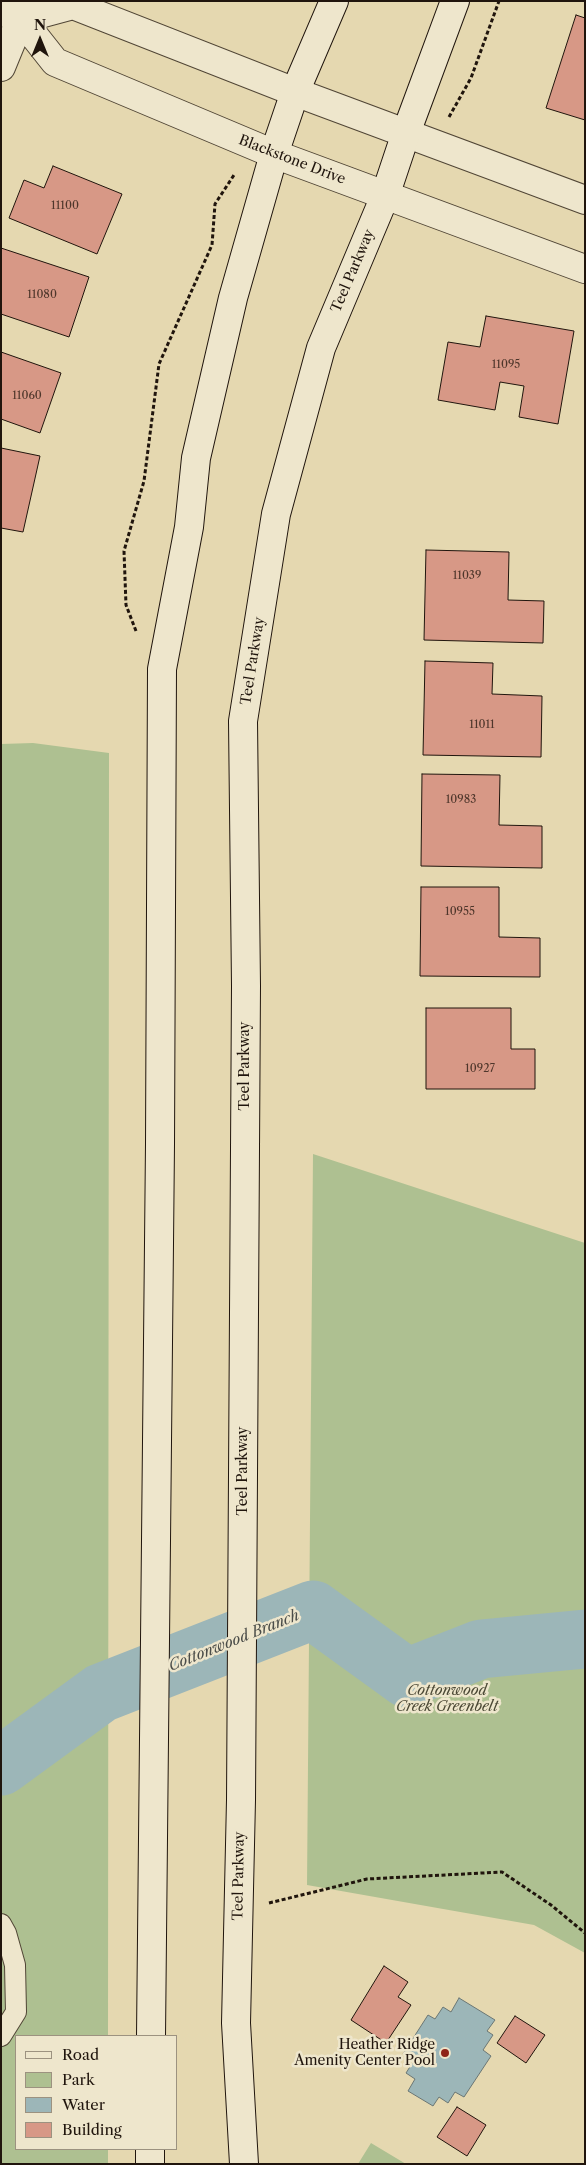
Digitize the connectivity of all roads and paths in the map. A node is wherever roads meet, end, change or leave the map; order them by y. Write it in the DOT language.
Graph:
graph roads {
  1 [pos="334,1"];
  2 [pos="455,1"];
  3 [pos="499,1"];
  4 [pos="16,10"];
  5 [pos="1,67"];
  6 [pos="295,92"];
  7 [pos="447,119"];
  8 [pos="406,134"];
  9 [pos="248,143"];
  10 [pos="274,154"];
  11 [pos="385,196"];
  12 [pos="585,200"];
  13 [pos="585,268"];
  14 [pos="140,639"];
  15 [pos="266,1903"];
  16 [pos="1,1924"];
  17 [pos="585,1933"];
  18 [pos="151,2035"];
  19 [pos="1,2036"];
  20 [pos="150,2150"];
  21 [pos="150,2164"];
  22 [pos="244,2164"];
  1 -- 6 [label="main road"];
  2 -- 8 [label="main road, Teel Parkway"];
  3 -- 7 [label="path"];
  4 -- 5 [label="main road"];
  4 -- 6 [label="main road"];
  4 -- 9 [label="main road, Blackstone Drive"];
  6 -- 8 [label="main road"];
  6 -- 10 [label="main road"];
  8 -- 11 [label="main road, Teel Parkway"];
  8 -- 12 [label="main road"];
  9 -- 10 [label="main road, Blackstone Drive"];
  9 -- 14 [label="path"];
  10 -- 11 [label="main road, Blackstone Drive"];
  10 -- 18 [label="main road"];
  11 -- 13 [label="main road, Blackstone Drive"];
  11 -- 22 [label="main road, Teel Parkway"];
  15 -- 17 [label="path"];
  16 -- 19 [label="lane"];
  20 -- 21 [label="main road"];
}
